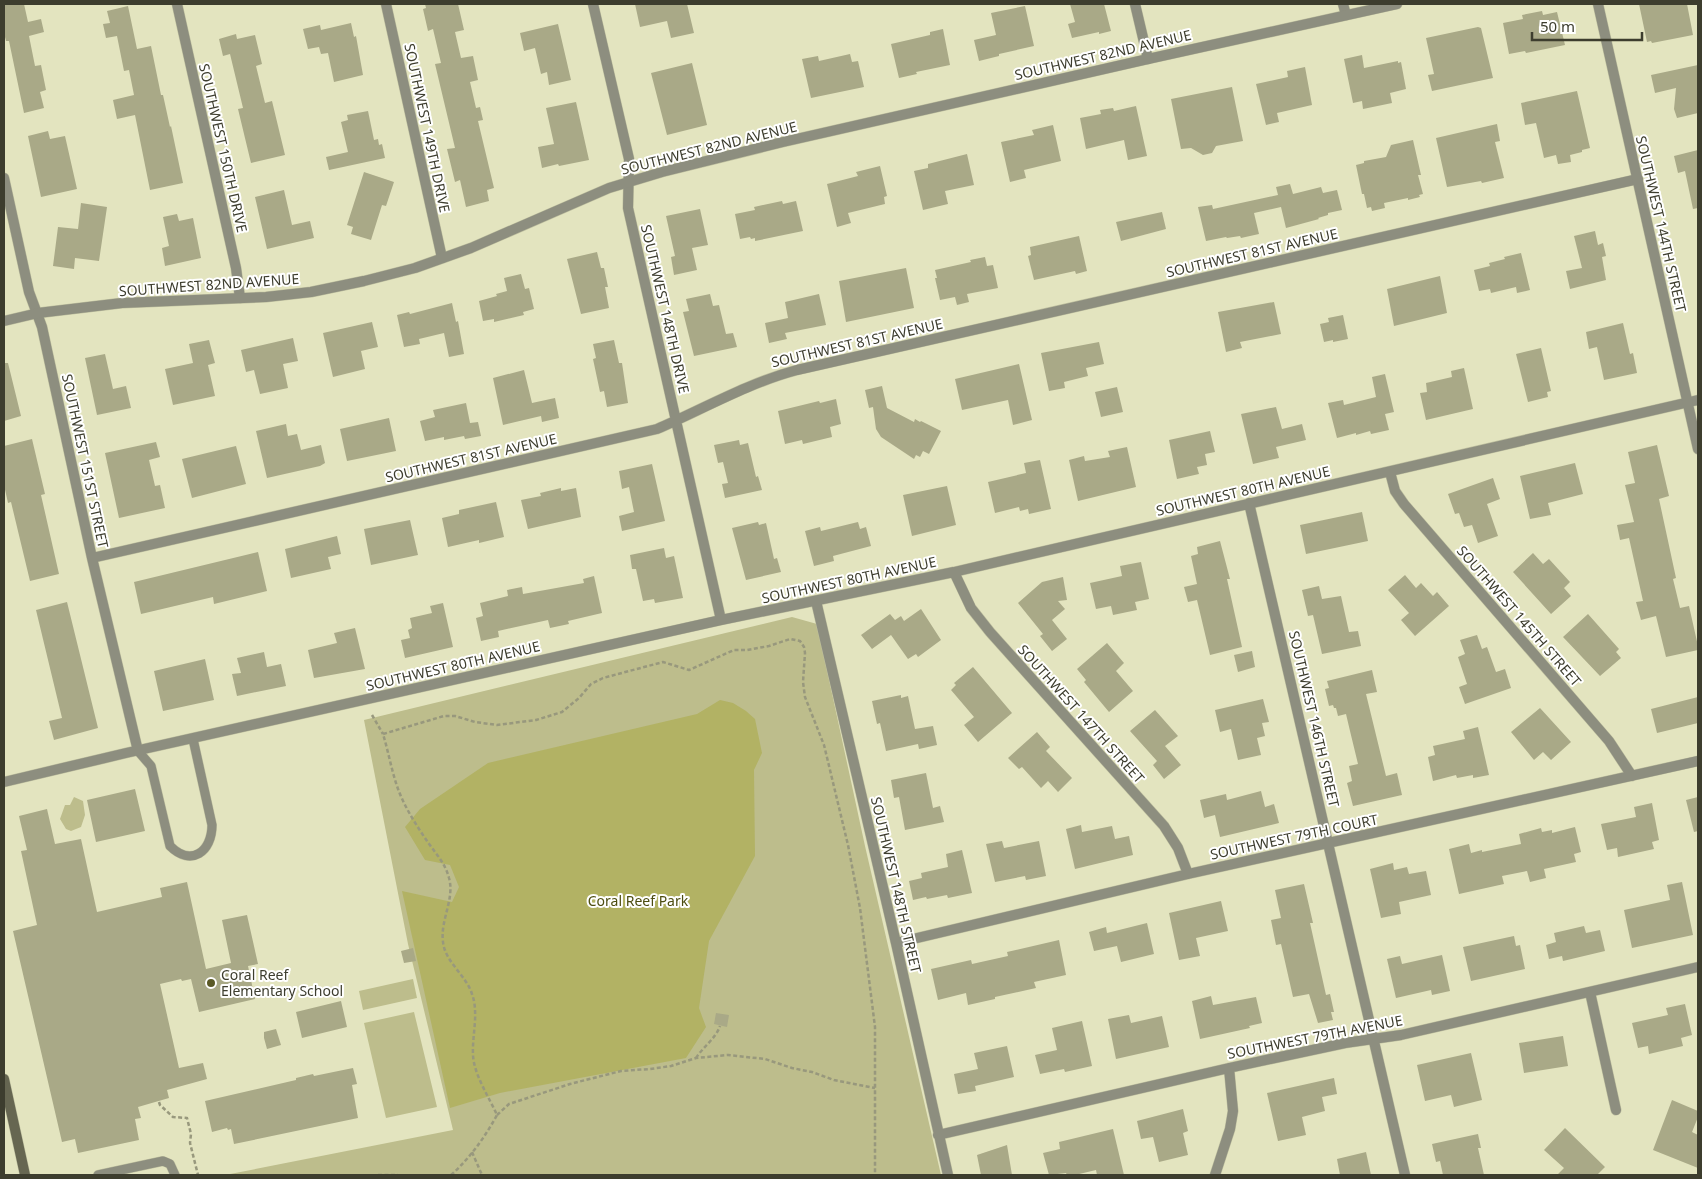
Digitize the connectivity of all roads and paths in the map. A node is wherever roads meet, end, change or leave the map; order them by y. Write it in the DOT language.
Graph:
graph roads {
  1 [pos="177,4"];
  2 [pos="386,4"];
  3 [pos="594,4"];
  4 [pos="1135,4"];
  5 [pos="1344,4"];
  6 [pos="1397,4"];
  7 [pos="1598,4"];
  8 [pos="1346,15"];
  9 [pos="1148,59"];
  10 [pos="4,178"];
  11 [pos="1638,180"];
  12 [pos="628,182"];
  13 [pos="442,258"];
  14 [pos="240,298"];
  15 [pos="38,313"];
  16 [pos="4,321"];
  17 [pos="1698,400"];
  18 [pos="1687,402"];
  19 [pos="676,421"];
  20 [pos="1698,450"];
  21 [pos="1390,472"];
  22 [pos="1249,503"];
  23 [pos="92,558"];
  24 [pos="954,572"];
  25 [pos="816,600"];
  26 [pos="721,620"];
  27 [pos="372,715"];
  28 [pos="383,734"];
  29 [pos="193,739"];
  30 [pos="138,751"];
  31 [pos="1698,761"];
  32 [pos="1632,776"];
  33 [pos="4,782"];
  34 [pos="1329,843"];
  35 [pos="1188,874"];
  36 [pos="896,943"];
  37 [pos="1698,967"];
  38 [pos="1590,992"];
  39 [pos="720,1026"];
  40 [pos="1373,1039"];
  41 [pos="696,1058"];
  42 [pos="1229,1068"];
  43 [pos="4,1079"];
  44 [pos="875,1088"];
  45 [pos="159,1102"];
  46 [pos="1616,1110"];
  47 [pos="497,1115"];
  48 [pos="938,1135"];
  49 [pos="472,1152"];
  50 [pos="25,1175"];
  51 [pos="98,1175"];
  52 [pos="175,1175"];
  53 [pos="198,1175"];
  54 [pos="378,1175"];
  55 [pos="398,1175"];
  56 [pos="451,1175"];
  57 [pos="482,1175"];
  58 [pos="875,1175"];
  59 [pos="948,1175"];
  60 [pos="1215,1175"];
  61 [pos="1405,1175"];
  1 -- 14 [label="street, SOUTHWEST 150TH DRIVE"];
  2 -- 13 [label="street, SOUTHWEST 149TH DRIVE"];
  3 -- 12 [label="street, SOUTHWEST 148TH DRIVE"];
  4 -- 9 [label="street"];
  5 -- 8 [label="street"];
  6 -- 8 [label="street, SOUTHWEST 82ND AVENUE"];
  7 -- 11 [label="street, SOUTHWEST 144TH STREET"];
  8 -- 9 [label="street, SOUTHWEST 82ND AVENUE"];
  9 -- 12 [label="street, SOUTHWEST 82ND AVENUE"];
  10 -- 15 [label="street, SOUTHWEST 151ST STREET"];
  11 -- 18 [label="street, SOUTHWEST 144TH STREET"];
  11 -- 19 [label="street, SOUTHWEST 81ST AVENUE"];
  12 -- 13 [label="street, SOUTHWEST 82ND AVENUE"];
  12 -- 19 [label="street, SOUTHWEST 148TH DRIVE"];
  13 -- 14 [label="street, SOUTHWEST 82ND AVENUE"];
  14 -- 15 [label="street, SOUTHWEST 82ND AVENUE"];
  15 -- 16 [label="street, SOUTHWEST 82ND AVENUE"];
  15 -- 23 [label="street, SOUTHWEST 151ST STREET"];
  17 -- 18 [label="street, SOUTHWEST 80TH AVENUE"];
  18 -- 20 [label="street, SOUTHWEST 144TH STREET"];
  18 -- 21 [label="street, SOUTHWEST 80TH AVENUE"];
  19 -- 23 [label="street, SOUTHWEST 81ST AVENUE"];
  19 -- 26 [label="street, SOUTHWEST 148TH DRIVE"];
  21 -- 22 [label="street, SOUTHWEST 80TH AVENUE"];
  21 -- 32 [label="street, SOUTHWEST 145TH STREET"];
  22 -- 24 [label="street, SOUTHWEST 80TH AVENUE"];
  22 -- 34 [label="street, SOUTHWEST 146TH STREET"];
  23 -- 30 [label="street, SOUTHWEST 151ST STREET"];
  24 -- 25 [label="street, SOUTHWEST 80TH AVENUE"];
  24 -- 35 [label="street, SOUTHWEST 147TH STREET"];
  25 -- 26 [label="street, SOUTHWEST 80TH AVENUE"];
  25 -- 36 [label="street, SOUTHWEST 148TH STREET"];
  26 -- 29 [label="street, SOUTHWEST 80TH AVENUE"];
  27 -- 28 [label="path"];
  28 -- 44 [label="path"];
  28 -- 47 [label="path"];
  29 -- 30 [label="street, SOUTHWEST 80TH AVENUE"];
  29 -- 30 [label="lane"];
  30 -- 33 [label="street, SOUTHWEST 80TH AVENUE"];
  31 -- 32 [label="street, SOUTHWEST 79TH COURT"];
  32 -- 34 [label="street, SOUTHWEST 79TH COURT"];
  34 -- 35 [label="street, SOUTHWEST 79TH COURT"];
  34 -- 40 [label="street, SOUTHWEST 146TH STREET"];
  35 -- 36 [label="street, SOUTHWEST 79TH COURT"];
  36 -- 48 [label="street, SOUTHWEST 148TH STREET"];
  37 -- 38 [label="street, SOUTHWEST 79TH AVENUE"];
  38 -- 40 [label="street, SOUTHWEST 79TH AVENUE"];
  38 -- 46 [label="street"];
  39 -- 41 [label="path"];
  40 -- 42 [label="street, SOUTHWEST 79TH AVENUE"];
  40 -- 61 [label="street, SOUTHWEST 146TH STREET"];
  41 -- 44 [label="path"];
  41 -- 47 [label="path"];
  42 -- 48 [label="street, SOUTHWEST 79TH AVENUE"];
  42 -- 60 [label="street"];
  43 -- 50 [label="main road"];
  44 -- 58 [label="path"];
  45 -- 53 [label="path"];
  47 -- 49 [label="path"];
  48 -- 59 [label="street, SOUTHWEST 148TH STREET"];
  49 -- 56 [label="path"];
  49 -- 57 [label="path"];
  51 -- 52 [label="lane"];
  54 -- 55 [label="path"];
}
